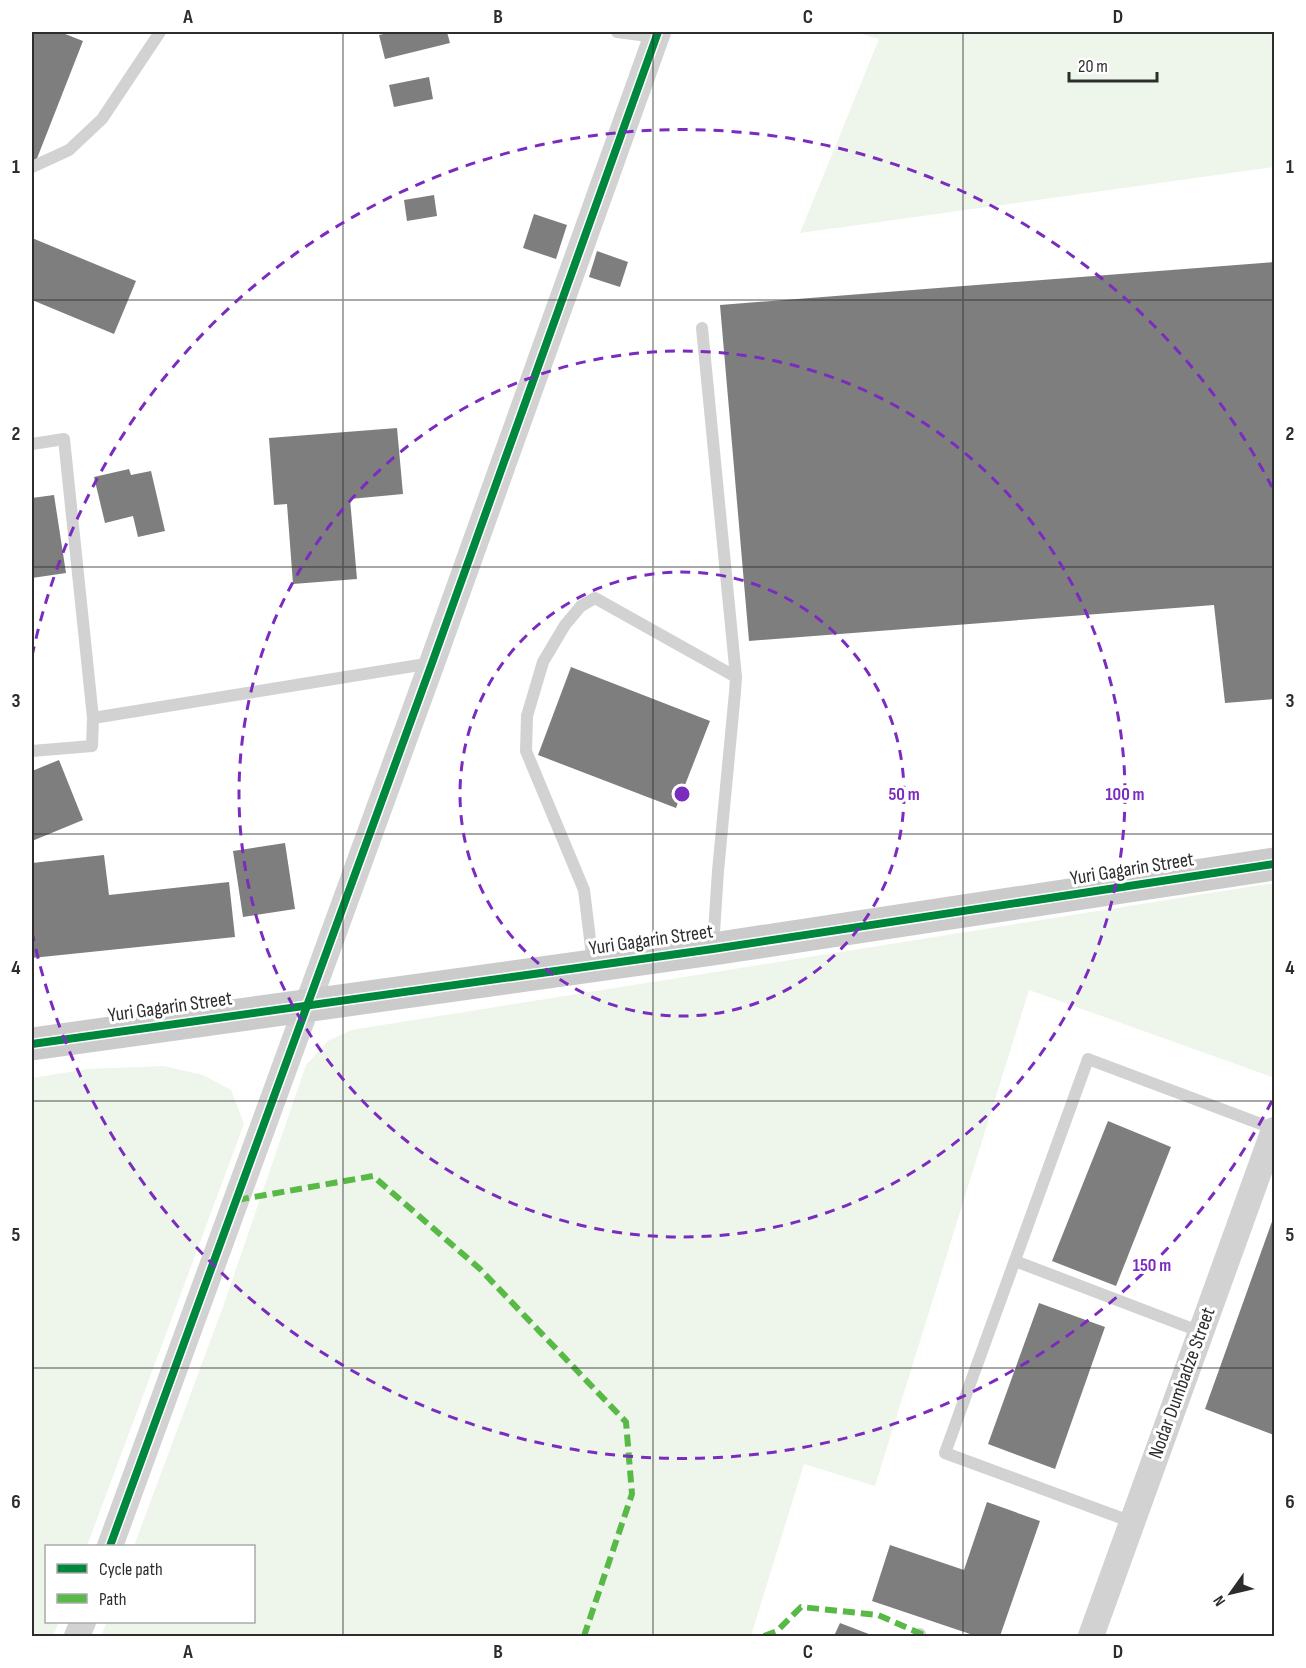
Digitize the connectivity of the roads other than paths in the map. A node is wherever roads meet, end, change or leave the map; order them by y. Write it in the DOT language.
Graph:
graph roads {
  1 [pos="160,32"];
  2 [pos="616,32"];
  3 [pos="657,34"];
  4 [pos="32,167"];
  5 [pos="702,328"];
  6 [pos="32,444"];
  7 [pos="432,663"];
  8 [pos="735,677"];
  9 [pos="93,718"];
  10 [pos="32,751"];
  11 [pos="1275,864"];
  12 [pos="713,948"];
  13 [pos="593,965"];
  14 [pos="307,1005"];
  15 [pos="32,1044"];
  16 [pos="1275,1129"];
  17 [pos="1015,1261"];
  18 [pos="1201,1332"];
  19 [pos="1132,1522"];
  20 [pos="110,1545"];
  21 [pos="1091,1636"];
  1 -- 4 [label="lane"];
  2 -- 3 [label="lane"];
  3 -- 7 [label="street"];
  5 -- 8 [label="lane"];
  6 -- 9 [label="lane"];
  7 -- 9 [label="lane"];
  7 -- 14 [label="street"];
  8 -- 12 [label="lane"];
  8 -- 13 [label="lane"];
  9 -- 10 [label="lane"];
  11 -- 12 [label="street, Yuri Gagarin Street"];
  12 -- 13 [label="street, Yuri Gagarin Street"];
  13 -- 14 [label="street, Yuri Gagarin Street"];
  14 -- 15 [label="street, Yuri Gagarin Street"];
  14 -- 20 [label="street"];
  16 -- 17 [label="lane"];
  16 -- 18 [label="street, Nodar Dumbadze Street"];
  17 -- 18 [label="lane"];
  17 -- 19 [label="lane"];
  18 -- 19 [label="street, Nodar Dumbadze Street"];
  19 -- 21 [label="street, Nodar Dumbadze Street"];
}
